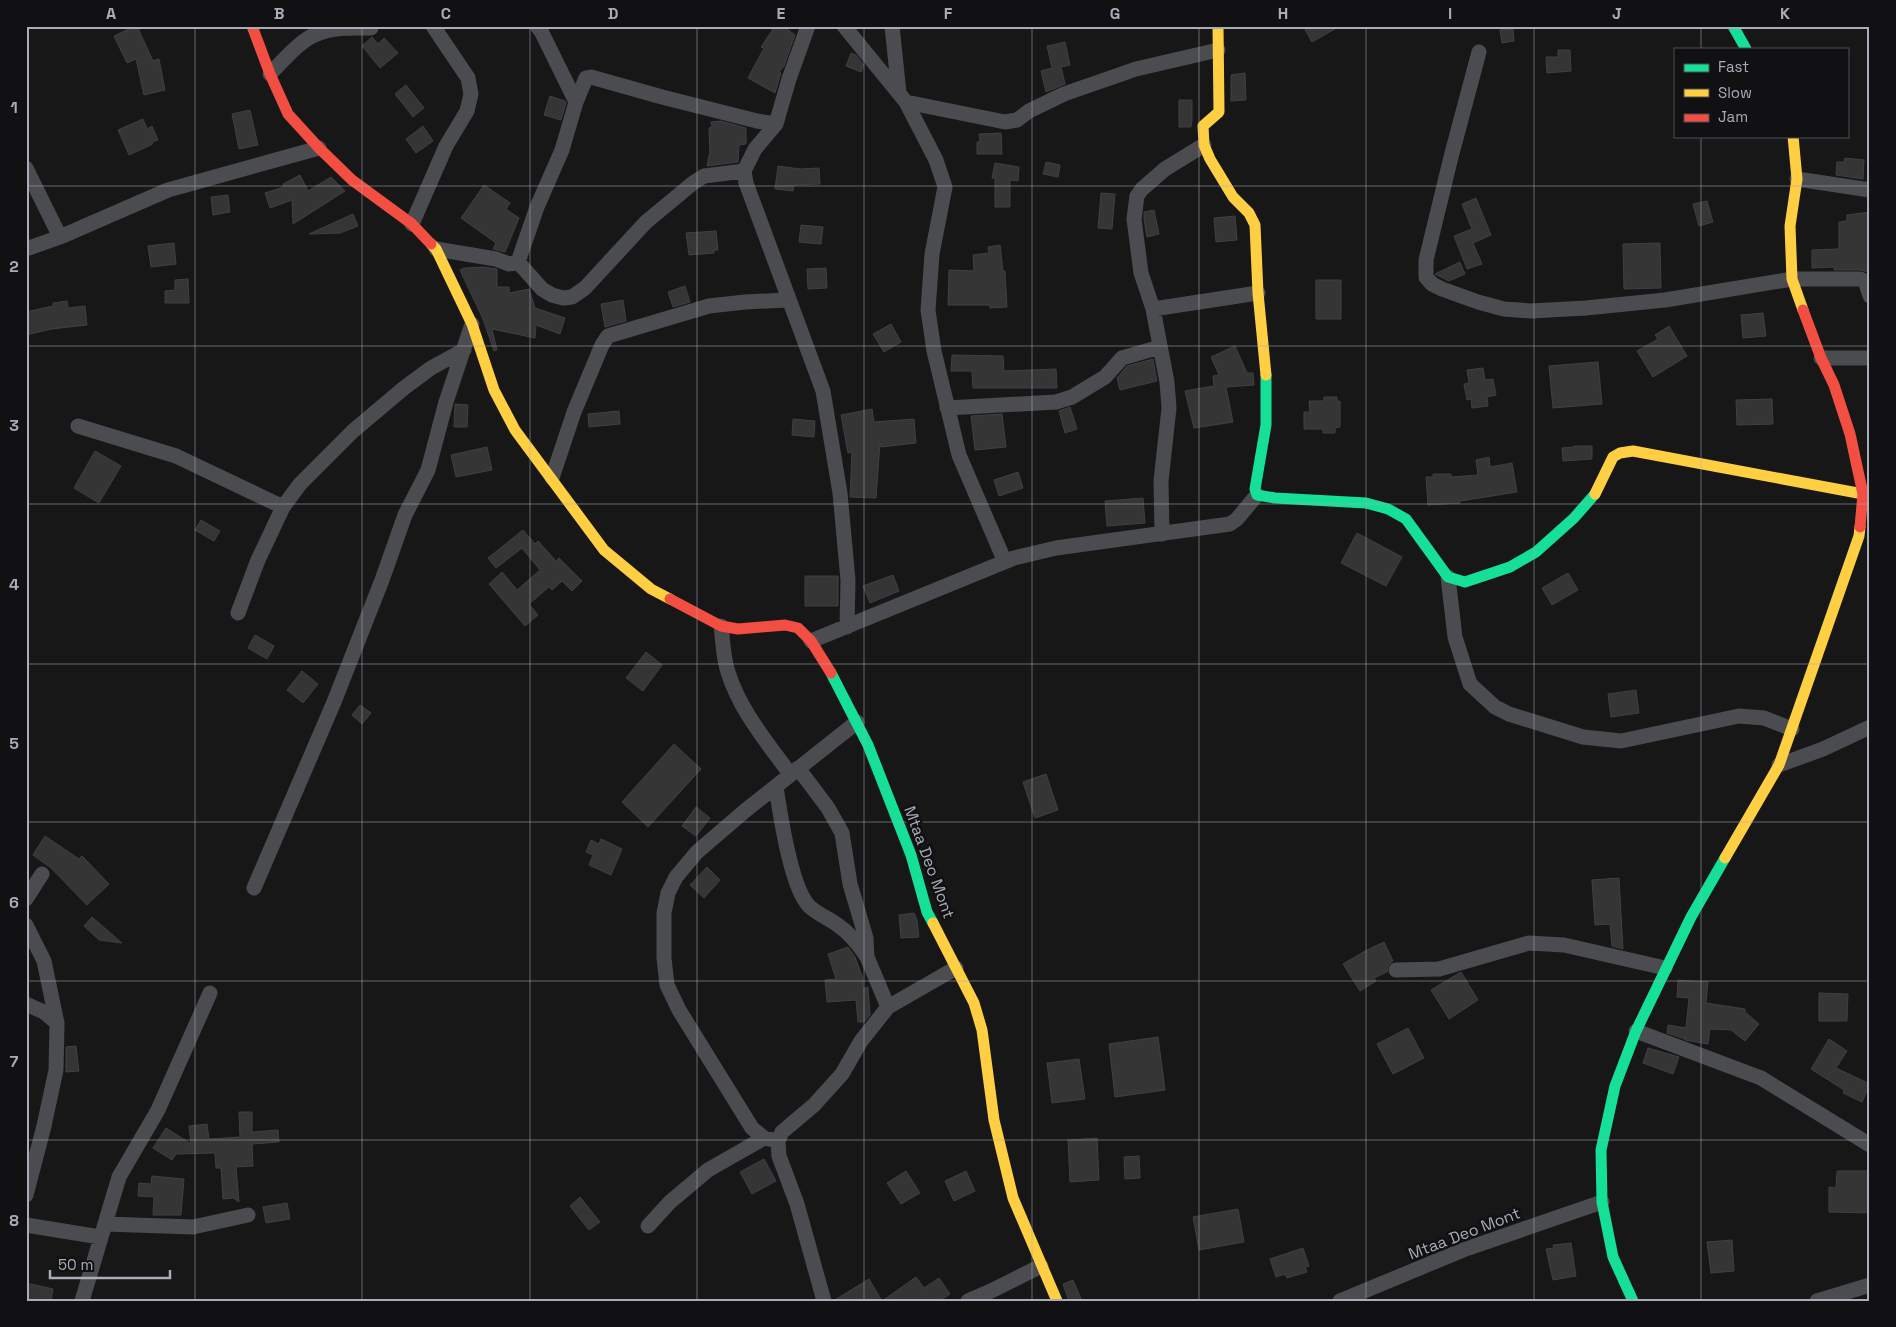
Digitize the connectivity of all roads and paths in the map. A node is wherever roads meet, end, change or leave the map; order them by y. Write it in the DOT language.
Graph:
graph roads {
  1 [pos="252,26"];
  2 [pos="433,26"];
  3 [pos="537,26"];
  4 [pos="808,26"];
  5 [pos="844,26"];
  6 [pos="892,26"];
  7 [pos="1218,26"];
  8 [pos="1733,26"];
  9 [pos="371,28"];
  10 [pos="1745,48"];
  11 [pos="1218,50"];
  12 [pos="1479,52"];
  13 [pos="270,74"];
  14 [pos="903,97"];
  15 [pos="576,102"];
  16 [pos="776,124"];
  17 [pos="1794,138"];
  18 [pos="1204,145"];
  19 [pos="319,148"];
  20 [pos="26,168"];
  21 [pos="744,170"];
  22 [pos="1797,179"];
  23 [pos="1870,190"];
  24 [pos="412,224"];
  25 [pos="60,237"];
  26 [pos="26,249"];
  27 [pos="436,249"];
  28 [pos="518,262"];
  29 [pos="1792,279"];
  30 [pos="1258,293"];
  31 [pos="1870,296"];
  32 [pos="788,300"];
  33 [pos="1153,309"];
  34 [pos="472,324"];
  35 [pos="1160,347"];
  36 [pos="464,350"];
  37 [pos="1822,358"];
  38 [pos="1870,358"];
  39 [pos="947,408"];
  40 [pos="78,426"];
  41 [pos="552,478"];
  42 [pos="1863,494"];
  43 [pos="1257,495"];
  44 [pos="283,507"];
  45 [pos="1162,534"];
  46 [pos="1005,562"];
  47 [pos="1448,576"];
  48 [pos="238,613"];
  49 [pos="721,626"];
  50 [pos="847,627"];
  51 [pos="811,641"];
  52 [pos="857,722"];
  53 [pos="1870,727"];
  54 [pos="1792,729"];
  55 [pos="1779,765"];
  56 [pos="794,771"];
  57 [pos="776,787"];
  58 [pos="42,874"];
  59 [pos="254,888"];
  60 [pos="26,899"];
  61 [pos="26,925"];
  62 [pos="867,957"];
  63 [pos="956,968"];
  64 [pos="1665,968"];
  65 [pos="1396,970"];
  66 [pos="210,993"];
  67 [pos="26,1004"];
  68 [pos="888,1008"];
  69 [pos="58,1023"];
  70 [pos="1636,1031"];
  71 [pos="771,1139"];
  72 [pos="1870,1145"];
  73 [pos="26,1195"];
  74 [pos="1602,1202"];
  75 [pos="248,1216"];
  76 [pos="26,1226"];
  77 [pos="648,1226"];
  78 [pos="103,1230"];
  79 [pos="1040,1266"];
  80 [pos="1870,1284"];
  81 [pos="82,1301"];
  82 [pos="824,1301"];
  83 [pos="968,1301"];
  84 [pos="1057,1301"];
  85 [pos="1340,1301"];
  86 [pos="1633,1301"];
  87 [pos="1817,1301"];
  1 -- 13 [label="street"];
  2 -- 24 [label="street"];
  3 -- 15 [label="street"];
  4 -- 16 [label="street"];
  5 -- 14 [label="street"];
  6 -- 14 [label="street"];
  7 -- 11 [label="street"];
  8 -- 10 [label="street"];
  9 -- 13 [label="street"];
  11 -- 14 [label="street"];
  11 -- 18 [label="street"];
  12 -- 29 [label="street"];
  13 -- 19 [label="street"];
  14 -- 39 [label="street"];
  15 -- 16 [label="street"];
  15 -- 28 [label="street"];
  16 -- 21 [label="street"];
  17 -- 22 [label="street"];
  18 -- 30 [label="street"];
  18 -- 33 [label="street"];
  19 -- 24 [label="street"];
  19 -- 25 [label="street"];
  20 -- 25 [label="street"];
  21 -- 28 [label="street"];
  21 -- 32 [label="street"];
  22 -- 23 [label="street"];
  22 -- 29 [label="street"];
  24 -- 27 [label="street"];
  25 -- 26 [label="street"];
  27 -- 28 [label="street"];
  27 -- 34 [label="street"];
  29 -- 31 [label="street"];
  29 -- 37 [label="street"];
  30 -- 33 [label="street"];
  30 -- 43 [label="street"];
  32 -- 41 [label="street"];
  32 -- 50 [label="street"];
  33 -- 35 [label="street"];
  34 -- 36 [label="street"];
  34 -- 41 [label="street"];
  35 -- 39 [label="street"];
  35 -- 45 [label="street"];
  36 -- 44 [label="street"];
  36 -- 59 [label="street"];
  37 -- 38 [label="street"];
  37 -- 42 [label="street"];
  39 -- 46 [label="street"];
  40 -- 44 [label="street"];
  41 -- 49 [label="street"];
  42 -- 47 [label="street"];
  42 -- 54 [label="street"];
  43 -- 45 [label="street"];
  43 -- 47 [label="street"];
  44 -- 48 [label="street"];
  45 -- 46 [label="street"];
  46 -- 50 [label="street"];
  47 -- 54 [label="street"];
  49 -- 51 [label="street"];
  49 -- 56 [label="street"];
  50 -- 51 [label="street"];
  51 -- 52 [label="street, Mtaa Deo Mont"];
  52 -- 56 [label="street"];
  52 -- 63 [label="street, Mtaa Deo Mont"];
  53 -- 55 [label="street"];
  54 -- 55 [label="street"];
  55 -- 64 [label="street"];
  56 -- 57 [label="street"];
  56 -- 62 [label="street"];
  57 -- 62 [label="street"];
  57 -- 71 [label="street"];
  58 -- 60 [label="street"];
  61 -- 69 [label="street"];
  62 -- 68 [label="street"];
  63 -- 68 [label="street"];
  63 -- 79 [label="street, Mtaa Deo Mont"];
  64 -- 65 [label="street"];
  64 -- 70 [label="street"];
  66 -- 78 [label="street"];
  67 -- 69 [label="street"];
  68 -- 71 [label="street"];
  69 -- 73 [label="street"];
  70 -- 72 [label="street"];
  70 -- 74 [label="street"];
  71 -- 77 [label="street"];
  71 -- 82 [label="street"];
  74 -- 85 [label="street, Mtaa Deo Mont"];
  74 -- 86 [label="street"];
  75 -- 78 [label="street"];
  76 -- 78 [label="street"];
  78 -- 81 [label="street"];
  79 -- 83 [label="street"];
  79 -- 84 [label="street, Mtaa Deo Mont"];
  80 -- 87 [label="street"];
}
